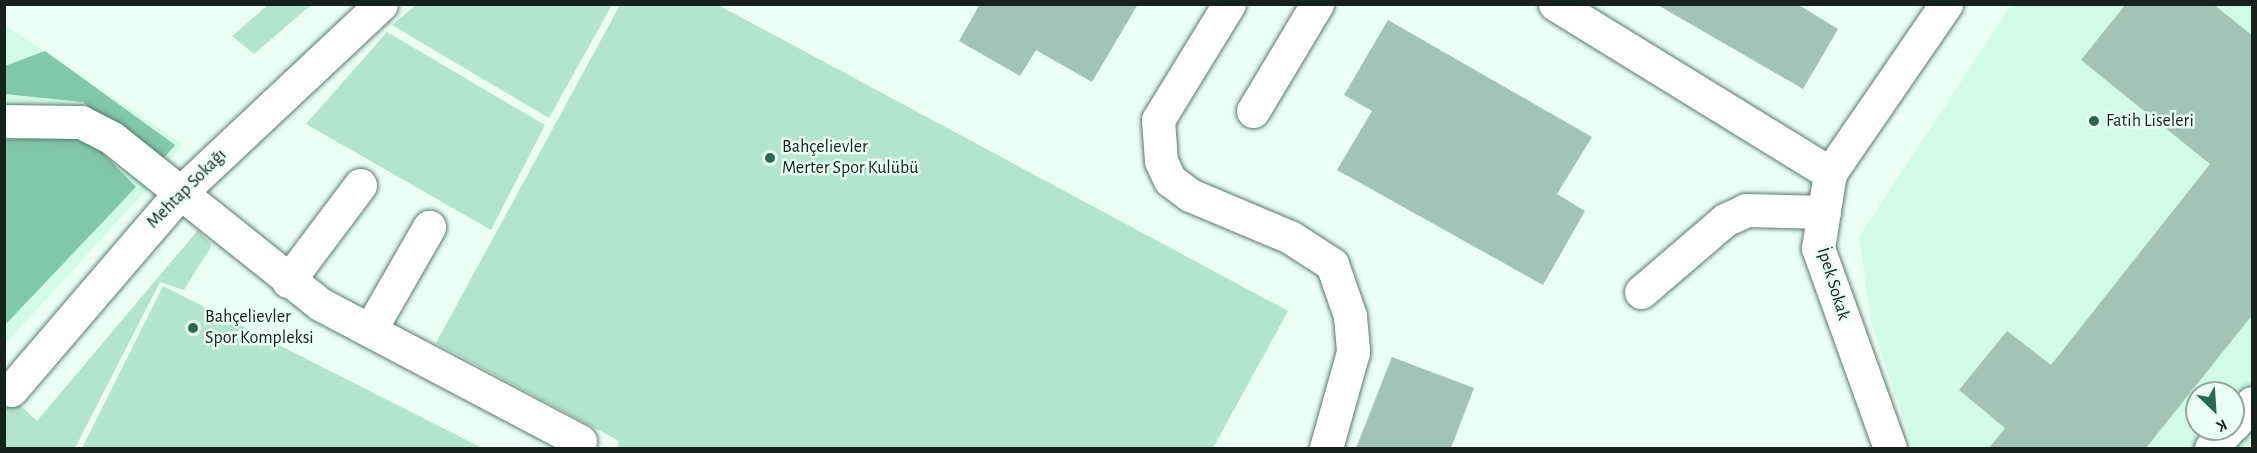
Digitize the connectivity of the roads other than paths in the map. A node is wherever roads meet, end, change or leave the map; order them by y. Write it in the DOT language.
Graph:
graph roads {
  1 [pos="381,4"];
  2 [pos="1229,4"];
  3 [pos="1317,4"];
  4 [pos="1555,4"];
  5 [pos="1946,4"];
  6 [pos="1252,111"];
  7 [pos="4,121"];
  8 [pos="1830,173"];
  9 [pos="360,185"];
  10 [pos="179,194"];
  11 [pos="1824,212"];
  12 [pos="429,227"];
  13 [pos="288,281"];
  14 [pos="1641,292"];
  15 [pos="370,330"];
  16 [pos="11,390"];
  17 [pos="580,441"];
  18 [pos="1326,448"];
  19 [pos="1890,448"];
  1 -- 10 [label="street, Mehtap Sokağı"];
  2 -- 18 [label="street"];
  3 -- 6 [label="street"];
  4 -- 8 [label="street"];
  5 -- 8 [label="street, İpek Sokak"];
  7 -- 10 [label="street"];
  8 -- 11 [label="street, İpek Sokak"];
  9 -- 13 [label="street"];
  10 -- 13 [label="street"];
  10 -- 16 [label="street, Mehtap Sokağı"];
  11 -- 14 [label="street"];
  11 -- 19 [label="street, İpek Sokak"];
  12 -- 15 [label="street"];
  13 -- 15 [label="street"];
  15 -- 17 [label="street"];
}
